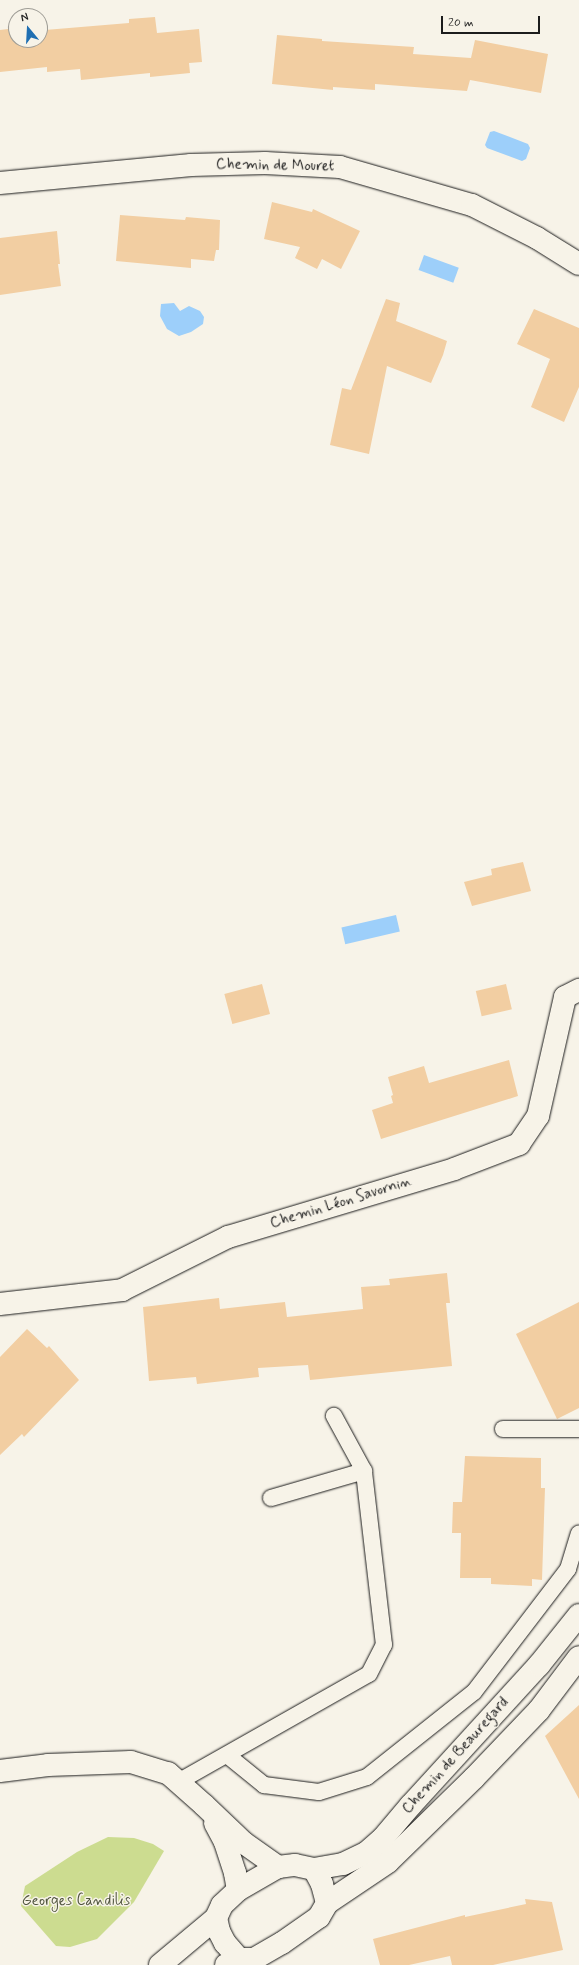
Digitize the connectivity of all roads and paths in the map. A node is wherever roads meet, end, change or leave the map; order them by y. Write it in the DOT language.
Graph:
graph roads {
  1 [pos="0,183"];
  2 [pos="579,264"];
  3 [pos="579,990"];
  4 [pos="0,1304"];
  5 [pos="334,1416"];
  6 [pos="503,1429"];
  7 [pos="579,1429"];
  8 [pos="364,1471"];
  9 [pos="271,1498"];
  10 [pos="579,1534"];
  11 [pos="579,1615"];
  12 [pos="579,1657"];
  13 [pos="227,1755"];
  14 [pos="0,1771"];
  15 [pos="178,1782"];
  16 [pos="204,1805"];
  17 [pos="278,1867"];
  18 [pos="314,1869"];
  19 [pos="238,1890"];
  20 [pos="326,1903"];
  21 [pos="216,1918"];
  22 [pos="232,1962"];
  23 [pos="160,1965"];
  1 -- 2 [label="street, Chemin de Mouret"];
  3 -- 4 [label="street, Chemin Léon Savornin"];
  5 -- 8 [label="lane"];
  6 -- 7 [label="lane"];
  8 -- 9 [label="lane"];
  8 -- 13 [label="lane"];
  10 -- 13 [label="lane"];
  11 -- 18 [label="street, Chemin de Beauregard"];
  12 -- 20 [label="street, Chemin de Beauregard"];
  13 -- 15 [label="lane"];
  14 -- 15 [label="street"];
  15 -- 16 [label="street"];
  16 -- 17 [label="street"];
  16 -- 19 [label="street"];
  17 -- 18 [label="street"];
  17 -- 19 [label="street"];
  18 -- 20 [label="street"];
  19 -- 21 [label="street"];
  20 -- 22 [label="street"];
  21 -- 22 [label="street"];
  21 -- 23 [label="street"];
}
